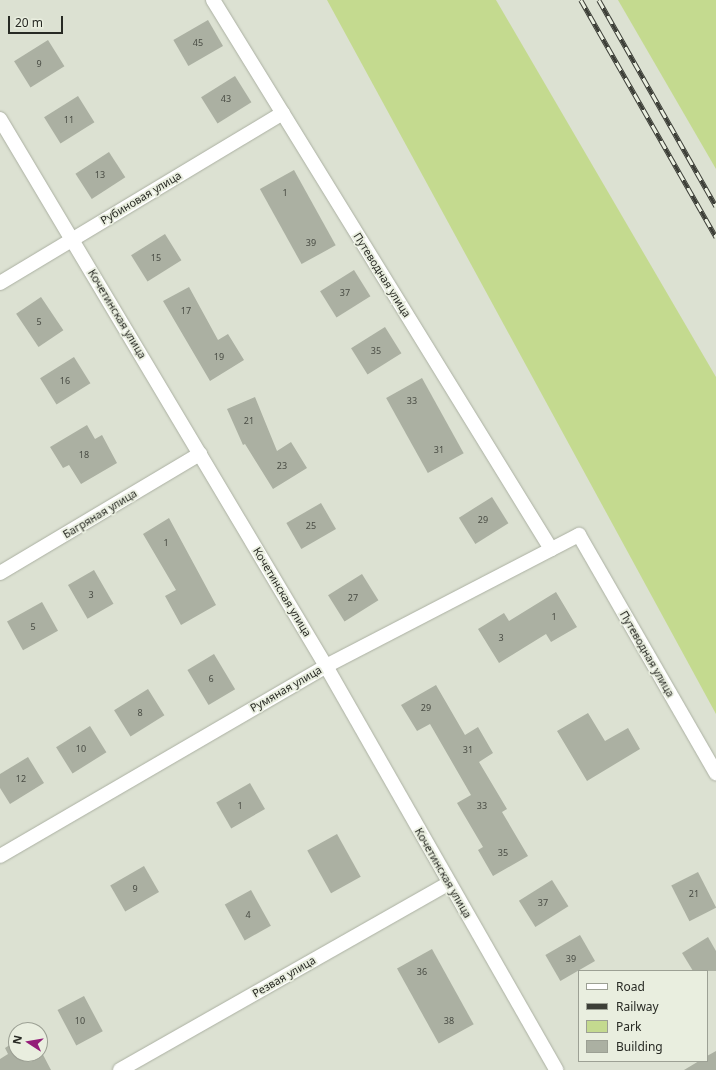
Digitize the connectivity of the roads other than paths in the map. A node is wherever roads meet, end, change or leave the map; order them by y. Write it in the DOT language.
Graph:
graph roads {
  1 [pos="213,0"];
  2 [pos="283,113"];
  3 [pos="0,119"];
  4 [pos="73,239"];
  5 [pos="0,283"];
  6 [pos="200,454"];
  7 [pos="579,535"];
  8 [pos="551,550"];
  9 [pos="0,573"];
  10 [pos="326,666"];
  11 [pos="716,773"];
  12 [pos="0,856"];
  13 [pos="449,884"];
  14 [pos="120,1070"];
  15 [pos="556,1070"];
  1 -- 2 [label="street, Путеводная улица"];
  2 -- 4 [label="street, Рубиновая улица"];
  2 -- 8 [label="street, Путеводная улица"];
  3 -- 4 [label="street, Кочетинская улица"];
  4 -- 5 [label="street, Рубиновая улица"];
  4 -- 6 [label="street, Кочетинская улица"];
  6 -- 9 [label="street, Багряная улица"];
  6 -- 10 [label="street, Кочетинская улица"];
  7 -- 8 [label="street, Румяная улица"];
  7 -- 11 [label="street, Путеводная улица"];
  8 -- 10 [label="street, Румяная улица"];
  10 -- 12 [label="street, Румяная улица"];
  10 -- 13 [label="street, Кочетинская улица"];
  13 -- 14 [label="street, Резвая улица"];
  13 -- 15 [label="street, Кочетинская улица"];
}
